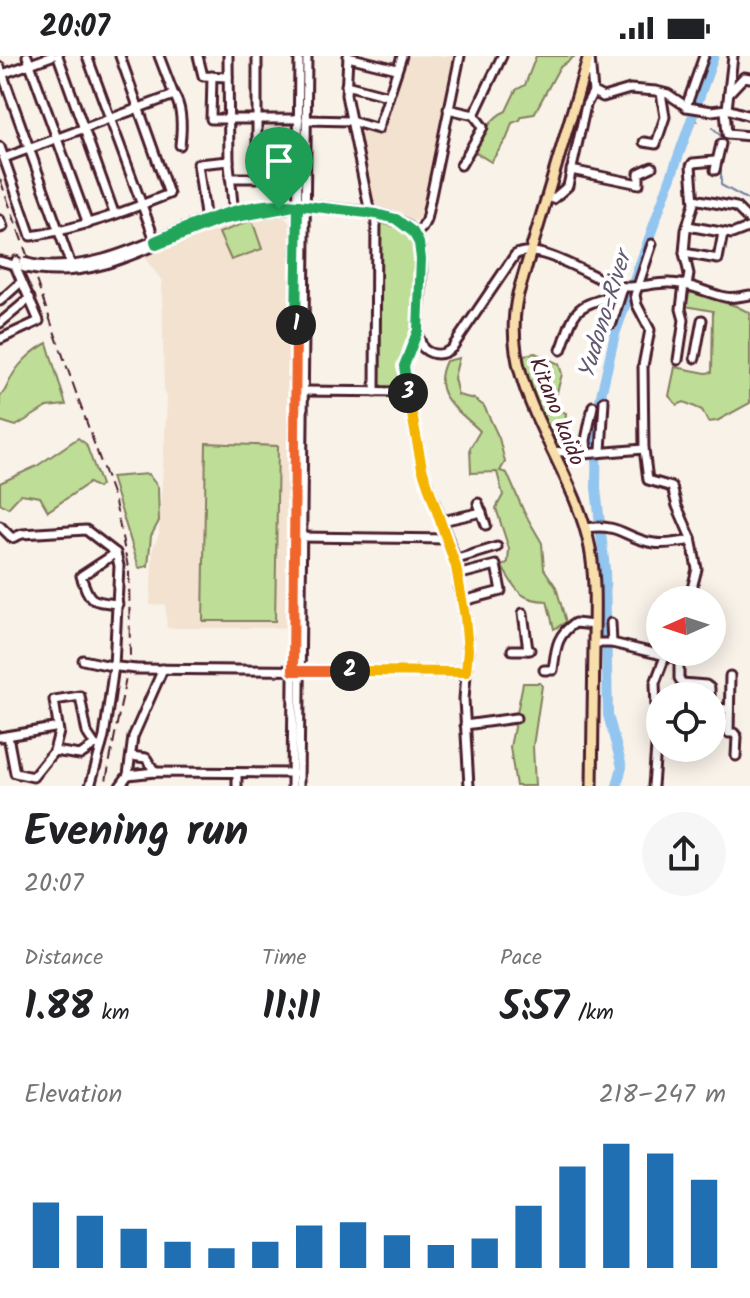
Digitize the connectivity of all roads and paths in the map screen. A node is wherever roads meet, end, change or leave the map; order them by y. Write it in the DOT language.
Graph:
graph roads {
  1 [pos="55,56"];
  2 [pos="87,56"];
  3 [pos="120,56"];
  4 [pos="159,56"];
  5 [pos="198,56"];
  6 [pos="228,56"];
  7 [pos="257,56"];
  8 [pos="299,56"];
  9 [pos="307,56"];
  10 [pos="348,56"];
  11 [pos="402,56"];
  12 [pos="460,56"];
  13 [pos="502,56"];
  14 [pos="589,56"];
  15 [pos="704,56"];
  16 [pos="733,56"];
  17 [pos="29,60"];
  18 [pos="397,69"];
  19 [pos="1,72"];
  20 [pos="212,76"];
  21 [pos="228,77"];
  22 [pos="750,78"];
  23 [pos="346,85"];
  24 [pos="593,92"];
  25 [pos="661,93"];
  26 [pos="729,93"];
  27 [pos="174,95"];
  28 [pos="388,96"];
  29 [pos="586,105"];
  30 [pos="686,107"];
  31 [pos="139,108"];
  32 [pos="448,109"];
  33 [pos="572,110"];
  34 [pos="726,110"];
  35 [pos="474,115"];
  36 [pos="750,116"];
  37 [pos="109,119"];
  38 [pos="228,119"];
  39 [pos="256,120"];
  40 [pos="303,120"];
  41 [pos="351,121"];
  42 [pos="84,128"];
  43 [pos="750,136"];
  44 [pos="57,138"];
  45 [pos="644,142"];
  46 [pos="721,144"];
  47 [pos="180,145"];
  48 [pos="0,147"];
  49 [pos="29,148"];
  50 [pos="4,158"];
  51 [pos="229,161"];
  52 [pos="461,165"];
  53 [pos="652,167"];
  54 [pos="571,170"];
  55 [pos="230,178"];
  56 [pos="548,197"];
  57 [pos="683,197"];
  58 [pos="694,198"];
  59 [pos="143,204"];
  60 [pos="302,206"];
  61 [pos="114,213"];
  62 [pos="373,213"];
  63 [pos="234,214"];
  64 [pos="0,220"];
  65 [pos="750,221"];
  66 [pos="206,222"];
  67 [pos="88,224"];
  68 [pos="688,226"];
  69 [pos="750,227"];
  70 [pos="0,228"];
  71 [pos="59,232"];
  72 [pos="723,233"];
  73 [pos="415,234"];
  74 [pos="156,243"];
  75 [pos="652,244"];
  76 [pos="531,252"];
  77 [pos="684,253"];
  78 [pos="0,258"];
  79 [pos="20,264"];
  80 [pos="73,269"];
  81 [pos="21,282"];
  82 [pos="686,284"];
  83 [pos="637,285"];
  84 [pos="624,288"];
  85 [pos="750,295"];
  86 [pos="30,298"];
  87 [pos="0,301"];
  88 [pos="702,320"];
  89 [pos="0,323"];
  90 [pos="612,323"];
  91 [pos="418,330"];
  92 [pos="683,331"];
  93 [pos="699,334"];
  94 [pos="0,339"];
  95 [pos="561,350"];
  96 [pos="695,358"];
  97 [pos="678,360"];
  98 [pos="300,391"];
  99 [pos="375,392"];
  100 [pos="407,392"];
  101 [pos="604,401"];
  102 [pos="593,406"];
  103 [pos="644,449"];
  104 [pos="553,451"];
  105 [pos="600,452"];
  106 [pos="588,453"];
  107 [pos="478,503"];
  108 [pos="482,512"];
  109 [pos="442,521"];
  110 [pos="486,525"];
  111 [pos="0,526"];
  112 [pos="595,526"];
  113 [pos="298,537"];
  114 [pos="691,538"];
  115 [pos="448,539"];
  116 [pos="497,547"];
  117 [pos="116,553"];
  118 [pos="454,560"];
  119 [pos="457,575"];
  120 [pos="694,586"];
  121 [pos="463,601"];
  122 [pos="118,604"];
  123 [pos="523,613"];
  124 [pos="611,623"];
  125 [pos="594,625"];
  126 [pos="604,643"];
  127 [pos="512,650"];
  128 [pos="646,650"];
  129 [pos="83,660"];
  130 [pos="661,666"];
  131 [pos="116,667"];
  132 [pos="163,669"];
  133 [pos="544,670"];
  134 [pos="297,671"];
  135 [pos="466,672"];
  136 [pos="730,676"];
  137 [pos="726,709"];
  138 [pos="729,709"];
  139 [pos="516,718"];
  140 [pos="465,725"];
  141 [pos="54,728"];
  142 [pos="4,736"];
  143 [pos="98,746"];
  144 [pos="54,751"];
  145 [pos="131,756"];
  146 [pos="736,756"];
  147 [pos="155,772"];
  148 [pos="237,773"];
  149 [pos="296,773"];
  150 [pos="128,775"];
  151 [pos="90,786"];
  152 [pos="120,786"];
  153 [pos="237,786"];
  154 [pos="292,786"];
  155 [pos="299,786"];
  156 [pos="469,786"];
  157 [pos="592,786"];
  158 [pos="653,786"];
  1 -- 17 [label="street"];
  1 -- 42 [label="street"];
  2 -- 37 [label="street"];
  3 -- 31 [label="street"];
  4 -- 27 [label="street"];
  5 -- 20 [label="street"];
  6 -- 21 [label="street"];
  7 -- 39 [label="street"];
  8 -- 40 [label="street"];
  9 -- 40 [label="street"];
  10 -- 18 [label="street"];
  10 -- 23 [label="street"];
  11 -- 18 [label="street"];
  12 -- 32 [label="street"];
  13 -- 35 [label="street"];
  14 -- 24 [label="street"];
  14 -- 33 [label="main road, Kitano kaido"];
  15 -- 30 [label="street"];
  16 -- 26 [label="street"];
  17 -- 19 [label="street"];
  17 -- 44 [label="street"];
  18 -- 28 [label="street"];
  19 -- 49 [label="street"];
  20 -- 21 [label="street"];
  20 -- 38 [label="street"];
  21 -- 38 [label="street"];
  22 -- 26 [label="street"];
  23 -- 28 [label="street"];
  23 -- 41 [label="street"];
  24 -- 25 [label="street"];
  24 -- 29 [label="street"];
  25 -- 30 [label="street"];
  25 -- 45 [label="street"];
  26 -- 34 [label="street"];
  27 -- 31 [label="street"];
  27 -- 47 [label="street"];
  28 -- 41 [label="street"];
  29 -- 33 [label="street"];
  29 -- 54 [label="street"];
  30 -- 34 [label="street"];
  31 -- 37 [label="street"];
  31 -- 59 [label="street"];
  32 -- 35 [label="street"];
  32 -- 73 [label="street"];
  33 -- 56 [label="main road, Kitano kaido"];
  34 -- 36 [label="street"];
  34 -- 43 [label="street"];
  35 -- 52 [label="street"];
  37 -- 42 [label="street"];
  37 -- 59 [label="street"];
  38 -- 39 [label="street"];
  38 -- 51 [label="street"];
  39 -- 40 [label="street"];
  39 -- 55 [label="street"];
  40 -- 41 [label="street"];
  40 -- 60 [label="street"];
  41 -- 62 [label="street"];
  42 -- 44 [label="street"];
  42 -- 61 [label="street"];
  44 -- 49 [label="street"];
  44 -- 67 [label="street"];
  46 -- 58 [label="street"];
  48 -- 50 [label="street"];
  49 -- 50 [label="street"];
  49 -- 71 [label="street"];
  50 -- 71 [label="street"];
  51 -- 55 [label="street"];
  51 -- 66 [label="street"];
  53 -- 54 [label="street"];
  54 -- 56 [label="street"];
  55 -- 63 [label="street"];
  56 -- 76 [label="main road, Kitano kaido"];
  57 -- 58 [label="street"];
  58 -- 65 [label="street"];
  58 -- 68 [label="street"];
  59 -- 61 [label="street"];
  59 -- 74 [label="street"];
  60 -- 62 [label="street"];
  60 -- 63 [label="street"];
  60 -- 98 [label="street"];
  61 -- 67 [label="street"];
  62 -- 73 [label="street"];
  62 -- 99 [label="street"];
  63 -- 66 [label="street"];
  64 -- 70 [label="street"];
  66 -- 74 [label="street"];
  67 -- 71 [label="street"];
  68 -- 72 [label="street"];
  68 -- 77 [label="street"];
  69 -- 72 [label="street"];
  71 -- 80 [label="street"];
  72 -- 77 [label="street"];
  73 -- 91 [label="street"];
  74 -- 80 [label="street"];
  75 -- 83 [label="street"];
  76 -- 84 [label="street"];
  76 -- 91 [label="street"];
  76 -- 104 [label="main road, Kitano kaido"];
  77 -- 82 [label="street"];
  78 -- 79 [label="street"];
  79 -- 80 [label="street, bridge"];
  79 -- 81 [label="street"];
  81 -- 86 [label="street"];
  81 -- 87 [label="street"];
  82 -- 83 [label="street"];
  82 -- 85 [label="street"];
  82 -- 92 [label="street"];
  83 -- 84 [label="street"];
  83 -- 103 [label="street"];
  84 -- 90 [label="street"];
  84 -- 95 [label="street"];
  86 -- 89 [label="street"];
  86 -- 94 [label="street"];
  88 -- 93 [label="street"];
  91 -- 100 [label="street"];
  92 -- 93 [label="street"];
  92 -- 97 [label="street"];
  93 -- 96 [label="street"];
  98 -- 99 [label="street"];
  98 -- 113 [label="street"];
  99 -- 100 [label="street"];
  100 -- 109 [label="street"];
  101 -- 105 [label="street"];
  102 -- 106 [label="street"];
  103 -- 105 [label="street"];
  103 -- 114 [label="street"];
  104 -- 106 [label="street"];
  104 -- 112 [label="main road, Kitano kaido"];
  105 -- 106 [label="street"];
  107 -- 108 [label="street"];
  108 -- 109 [label="street"];
  108 -- 110 [label="street"];
  109 -- 115 [label="street"];
  111 -- 117 [label="street"];
  112 -- 114 [label="street"];
  112 -- 125 [label="main road, Kitano kaido"];
  113 -- 115 [label="street"];
  113 -- 134 [label="street"];
  114 -- 120 [label="street"];
  115 -- 118 [label="street"];
  116 -- 118 [label="street"];
  117 -- 122 [label="street"];
  117 -- 122 [label="street"];
  118 -- 119 [label="street"];
  119 -- 121 [label="street"];
  119 -- 121 [label="street"];
  121 -- 135 [label="street"];
  122 -- 131 [label="street"];
  123 -- 127 [label="street"];
  124 -- 126 [label="street"];
  125 -- 126 [label="main road, Kitano kaido"];
  125 -- 133 [label="street"];
  126 -- 128 [label="street"];
  126 -- 157 [label="main road, Kitano kaido"];
  129 -- 131 [label="street"];
  130 -- 158 [label="street"];
  131 -- 132 [label="street, bridge"];
  131 -- 143 [label="street"];
  132 -- 134 [label="street"];
  132 -- 145 [label="street"];
  134 -- 135 [label="street"];
  134 -- 149 [label="street"];
  135 -- 140 [label="street"];
  136 -- 138 [label="street"];
  137 -- 138 [label="street"];
  138 -- 146 [label="street"];
  139 -- 140 [label="street"];
  140 -- 156 [label="street"];
  141 -- 142 [label="street"];
  142 -- 144 [label="street"];
  143 -- 144 [label="street"];
  143 -- 144 [label="street"];
  143 -- 151 [label="street"];
  145 -- 147 [label="street"];
  145 -- 150 [label="street"];
  147 -- 148 [label="street"];
  147 -- 150 [label="street"];
  148 -- 149 [label="street"];
  148 -- 153 [label="street"];
  149 -- 154 [label="street"];
  149 -- 155 [label="street"];
  150 -- 152 [label="street"];
}
